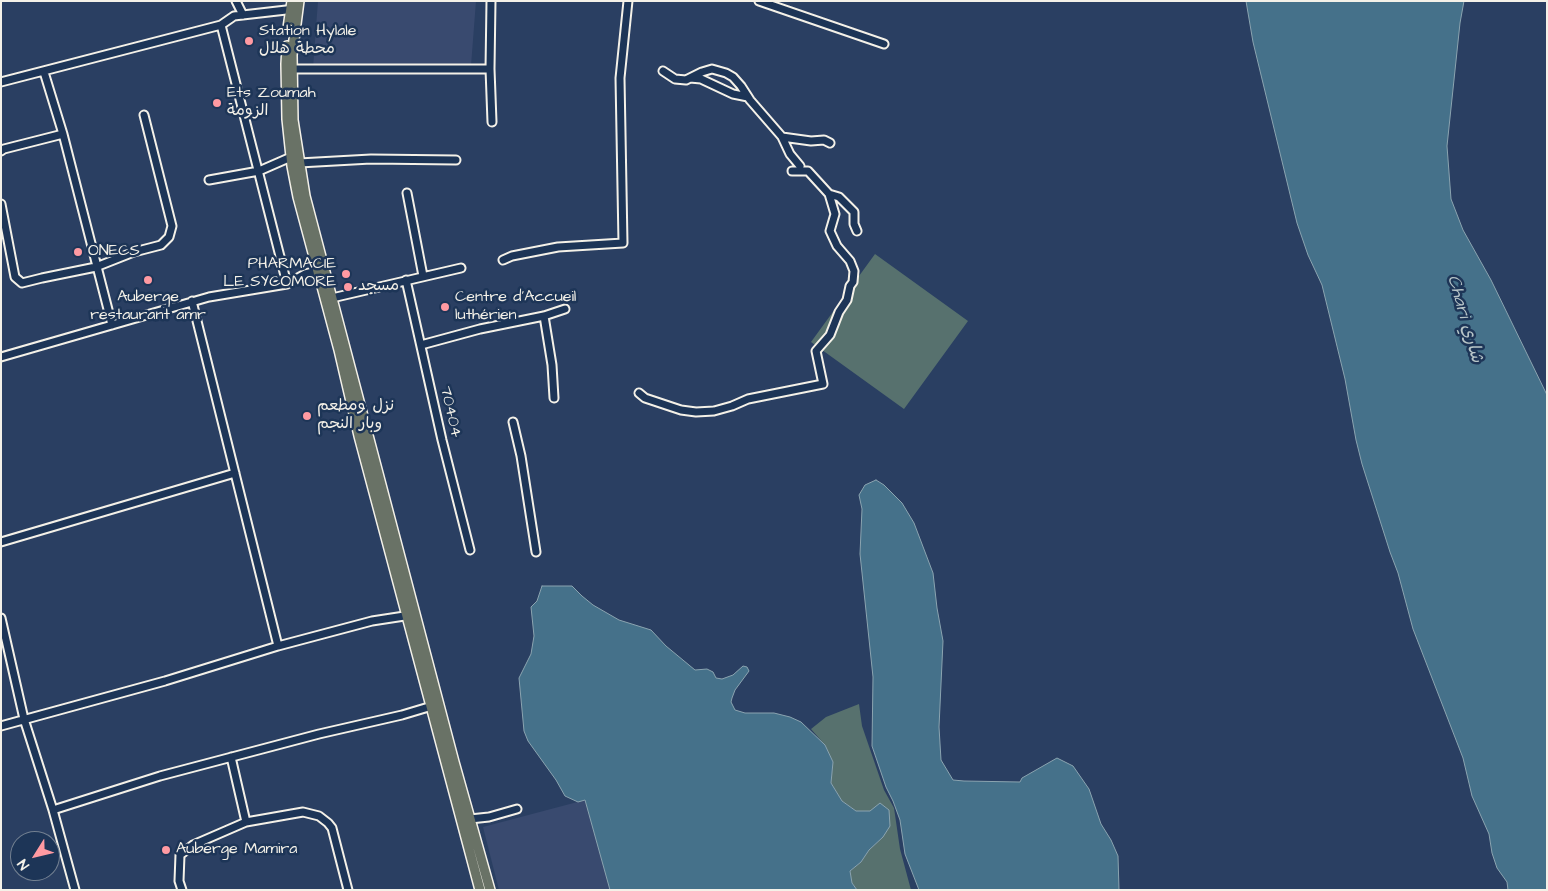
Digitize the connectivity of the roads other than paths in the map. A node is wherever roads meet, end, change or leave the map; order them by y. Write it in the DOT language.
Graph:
graph roads {
  1 [pos="236,1"];
  2 [pos="491,1"];
  3 [pos="628,1"];
  4 [pos="759,1"];
  5 [pos="295,5"];
  6 [pos="243,15"];
  7 [pos="221,25"];
  8 [pos="884,44"];
  9 [pos="292,69"];
  10 [pos="490,69"];
  11 [pos="663,71"];
  12 [pos="44,72"];
  13 [pos="690,78"];
  14 [pos="1,82"];
  15 [pos="748,97"];
  16 [pos="144,115"];
  17 [pos="492,122"];
  18 [pos="63,134"];
  19 [pos="783,138"];
  20 [pos="830,143"];
  21 [pos="1,152"];
  22 [pos="291,157"];
  23 [pos="456,160"];
  24 [pos="299,164"];
  25 [pos="800,166"];
  26 [pos="259,171"];
  27 [pos="792,171"];
  28 [pos="209,180"];
  29 [pos="407,193"];
  30 [pos="829,194"];
  31 [pos="1,204"];
  32 [pos="857,231"];
  33 [pos="503,260"];
  34 [pos="96,267"];
  35 [pos="461,268"];
  36 [pos="321,270"];
  37 [pos="423,276"];
  38 [pos="406,280"];
  39 [pos="287,284"];
  40 [pos="332,298"];
  41 [pos="192,301"];
  42 [pos="565,309"];
  43 [pos="544,316"];
  44 [pos="112,325"];
  45 [pos="421,345"];
  46 [pos="1,357"];
  47 [pos="639,393"];
  48 [pos="554,398"];
  49 [pos="513,422"];
  50 [pos="234,473"];
  51 [pos="1,542"];
  52 [pos="470,550"];
  53 [pos="536,552"];
  54 [pos="411,615"];
  55 [pos="1,618"];
  56 [pos="278,646"];
  57 [pos="432,706"];
  58 [pos="24,720"];
  59 [pos="1,726"];
  60 [pos="231,757"];
  61 [pos="517,809"];
  62 [pos="53,810"];
  63 [pos="470,819"];
  64 [pos="246,822"];
  65 [pos="75,890"];
  66 [pos="182,890"];
  67 [pos="348,890"];
  68 [pos="480,890"];
  69 [pos="490,890"];
  1 -- 6 [label="street"];
  2 -- 10 [label="street"];
  3 -- 33 [label="street"];
  4 -- 8 [label="street"];
  5 -- 6 [label="street"];
  5 -- 9 [label="main road"];
  5 -- 22 [label="main road"];
  6 -- 7 [label="street"];
  7 -- 12 [label="street"];
  7 -- 26 [label="street"];
  9 -- 10 [label="street"];
  9 -- 24 [label="main road"];
  10 -- 17 [label="street"];
  11 -- 13 [label="street"];
  12 -- 14 [label="street"];
  12 -- 18 [label="street"];
  13 -- 15 [label="street"];
  13 -- 15 [label="street"];
  15 -- 19 [label="street"];
  16 -- 34 [label="street"];
  18 -- 21 [label="street"];
  18 -- 34 [label="street"];
  19 -- 20 [label="street"];
  19 -- 25 [label="street"];
  22 -- 26 [label="street"];
  22 -- 36 [label="main road"];
  23 -- 24 [label="street"];
  24 -- 36 [label="main road"];
  26 -- 28 [label="street"];
  26 -- 39 [label="street"];
  27 -- 30 [label="street"];
  29 -- 37 [label="street"];
  30 -- 32 [label="street"];
  30 -- 47 [label="street"];
  31 -- 34 [label="street"];
  34 -- 44 [label="street"];
  35 -- 37 [label="street"];
  36 -- 39 [label="street"];
  36 -- 40 [label="main road"];
  36 -- 54 [label="main road"];
  37 -- 38 [label="street"];
  38 -- 40 [label="street"];
  38 -- 45 [label="street, 70404"];
  39 -- 41 [label="street"];
  40 -- 54 [label="main road"];
  41 -- 44 [label="street"];
  41 -- 50 [label="street"];
  42 -- 43 [label="street"];
  43 -- 45 [label="street"];
  43 -- 48 [label="street"];
  44 -- 46 [label="street"];
  45 -- 52 [label="street, 70404"];
  49 -- 53 [label="street"];
  50 -- 51 [label="street"];
  50 -- 56 [label="street"];
  54 -- 56 [label="street"];
  54 -- 57 [label="main road"];
  54 -- 63 [label="main road"];
  55 -- 58 [label="street"];
  56 -- 58 [label="street"];
  57 -- 60 [label="street"];
  57 -- 68 [label="main road"];
  58 -- 59 [label="street"];
  58 -- 62 [label="street"];
  60 -- 62 [label="street"];
  60 -- 64 [label="street"];
  61 -- 63 [label="street"];
  62 -- 65 [label="street"];
  63 -- 69 [label="main road"];
  64 -- 66 [label="street"];
  64 -- 67 [label="street"];
}
